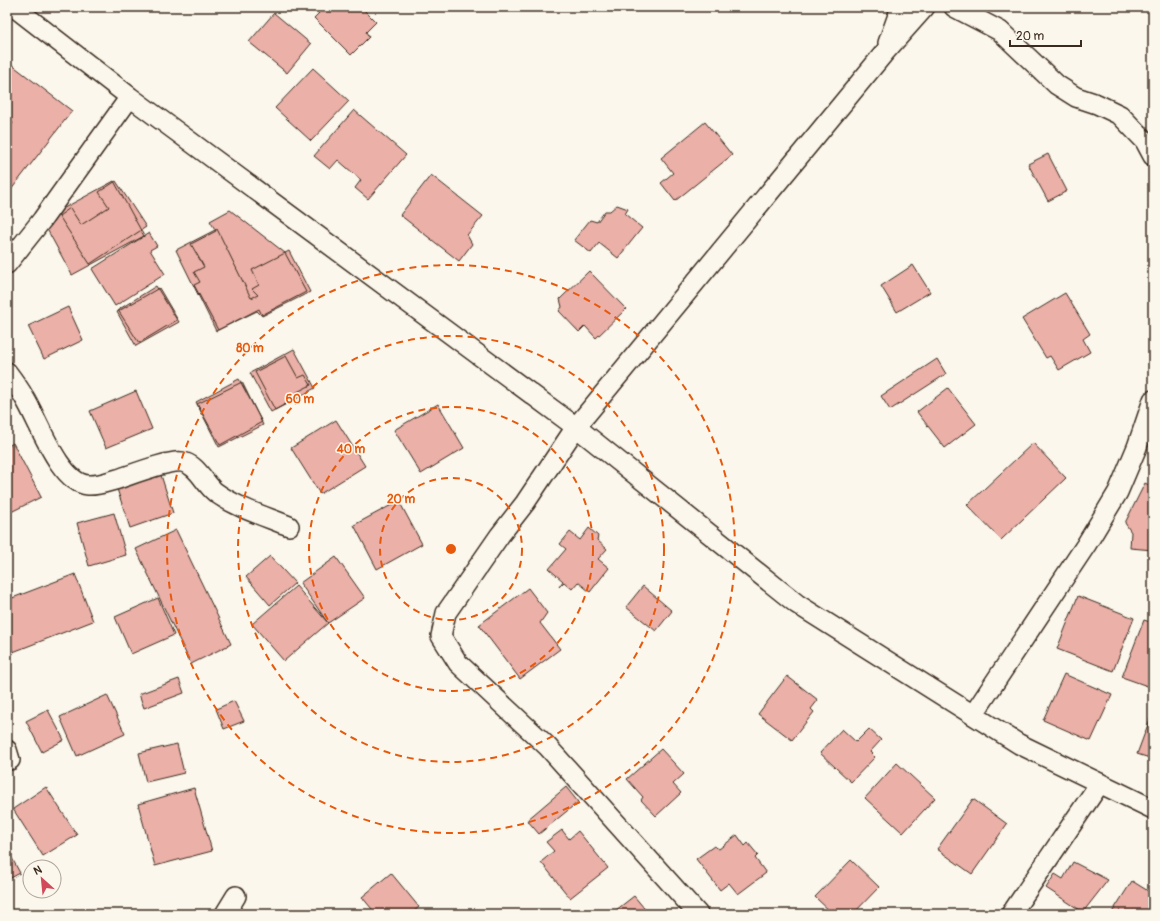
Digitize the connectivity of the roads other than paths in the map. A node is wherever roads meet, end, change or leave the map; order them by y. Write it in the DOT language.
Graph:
graph roads {
  1 [pos="14,7"];
  2 [pos="901,7"];
  3 [pos="925,7"];
  4 [pos="954,7"];
  5 [pos="885,52"];
  6 [pos="130,97"];
  7 [pos="1153,156"];
  8 [pos="7,264"];
  9 [pos="7,372"];
  10 [pos="1153,400"];
  11 [pos="576,427"];
  12 [pos="289,526"];
  13 [pos="973,715"];
  14 [pos="1100,783"];
  15 [pos="1153,808"];
  16 [pos="236,896"];
  17 [pos="225,914"];
  18 [pos="698,914"];
  19 [pos="1011,914"];
  1 -- 6 [label="street"];
  2 -- 5 [label="street"];
  3 -- 5 [label="street"];
  4 -- 7 [label="street"];
  5 -- 11 [label="street"];
  6 -- 8 [label="street"];
  6 -- 11 [label="street"];
  9 -- 12 [label="street"];
  10 -- 13 [label="street"];
  11 -- 13 [label="street"];
  11 -- 18 [label="street"];
  13 -- 14 [label="street"];
  14 -- 15 [label="street"];
  14 -- 19 [label="street"];
  16 -- 17 [label="street"];
}
